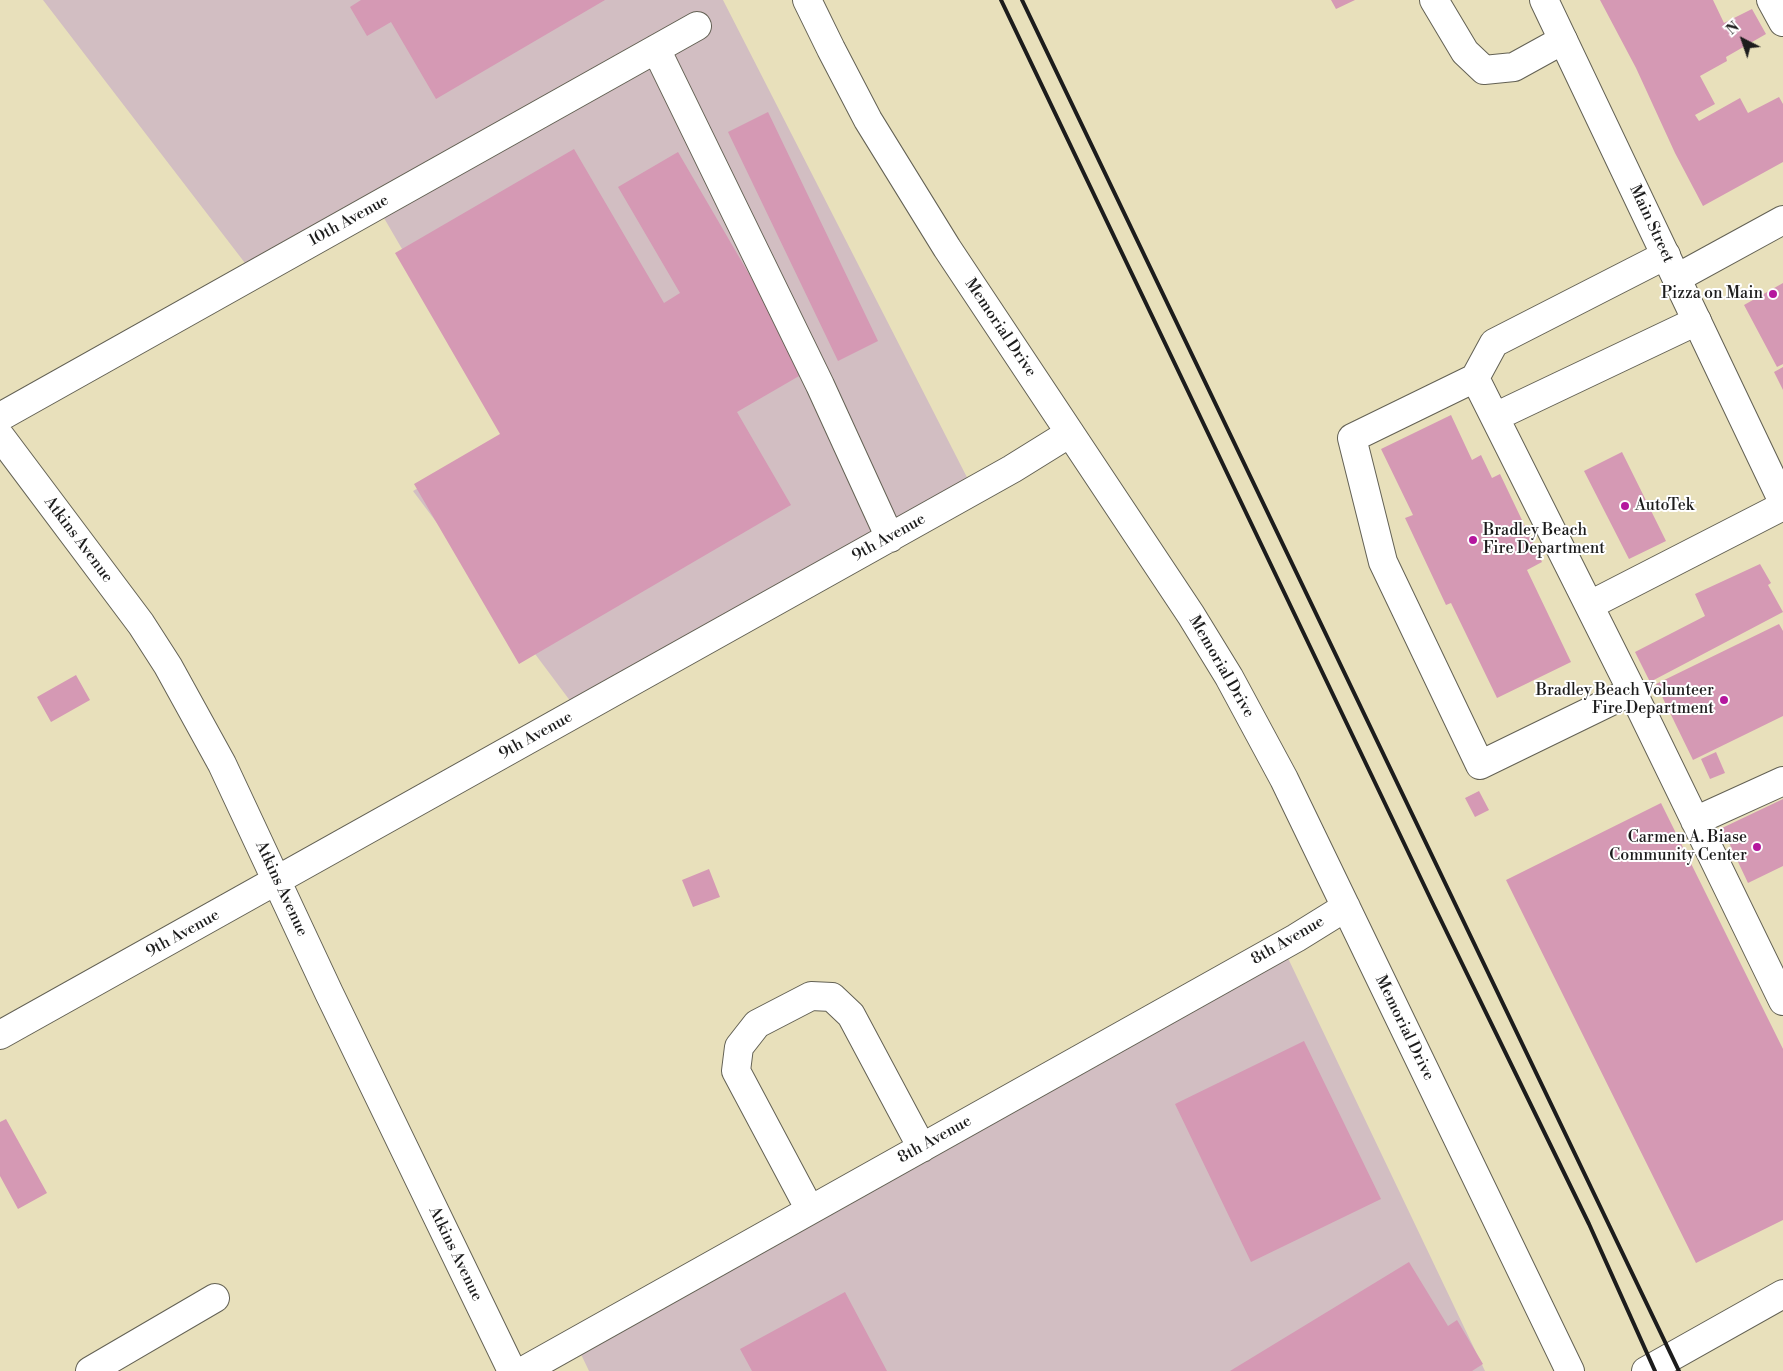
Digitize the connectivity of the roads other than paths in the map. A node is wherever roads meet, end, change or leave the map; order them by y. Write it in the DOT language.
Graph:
graph roads {
  1 [pos="808,0"];
  2 [pos="1434,0"];
  3 [pos="1544,0"];
  4 [pos="1771,0"];
  5 [pos="1783,22"];
  6 [pos="697,26"];
  7 [pos="1563,40"];
  8 [pos="656,49"];
  9 [pos="1783,220"];
  10 [pos="1671,266"];
  11 [pos="1697,321"];
  12 [pos="1475,378"];
  13 [pos="0,417"];
  14 [pos="1495,417"];
  15 [pos="1070,433"];
  16 [pos="0,436"];
  17 [pos="1783,504"];
  18 [pos="890,538"];
  19 [pos="1590,605"];
  20 [pos="1632,691"];
  21 [pos="1783,781"];
  22 [pos="1695,821"];
  23 [pos="278,880"];
  24 [pos="1346,907"];
  25 [pos="1783,1001"];
  26 [pos="0,1036"];
  27 [pos="922,1148"];
  28 [pos="810,1210"];
  29 [pos="1783,1294"];
  30 [pos="215,1298"];
  31 [pos="90,1371"];
  32 [pos="512,1371"];
  33 [pos="523,1371"];
  34 [pos="1570,1371"];
  35 [pos="1646,1371"];
  1 -- 15 [label="street, Memorial Drive"];
  2 -- 7 [label="street"];
  3 -- 7 [label="street, Main Street"];
  4 -- 5 [label="street"];
  6 -- 8 [label="street, 10th Avenue"];
  7 -- 10 [label="street, Main Street"];
  8 -- 13 [label="street, 10th Avenue"];
  8 -- 18 [label="street"];
  9 -- 10 [label="street"];
  10 -- 11 [label="street, Main Street"];
  10 -- 12 [label="street"];
  11 -- 14 [label="street"];
  11 -- 17 [label="street, Main Street"];
  12 -- 14 [label="street"];
  12 -- 20 [label="street"];
  14 -- 19 [label="street"];
  15 -- 18 [label="street, 9th Avenue"];
  15 -- 24 [label="street, Memorial Drive"];
  16 -- 23 [label="street, Atkins Avenue"];
  17 -- 19 [label="street"];
  18 -- 23 [label="street, 9th Avenue"];
  19 -- 20 [label="street"];
  20 -- 22 [label="street"];
  21 -- 22 [label="street"];
  22 -- 25 [label="street"];
  23 -- 26 [label="street, 9th Avenue"];
  23 -- 32 [label="street, Atkins Avenue"];
  24 -- 27 [label="street, 8th Avenue"];
  24 -- 34 [label="street, Memorial Drive"];
  27 -- 28 [label="street, 8th Avenue"];
  27 -- 28 [label="street"];
  28 -- 33 [label="street, 8th Avenue"];
  29 -- 35 [label="street"];
  30 -- 31 [label="street"];
}
